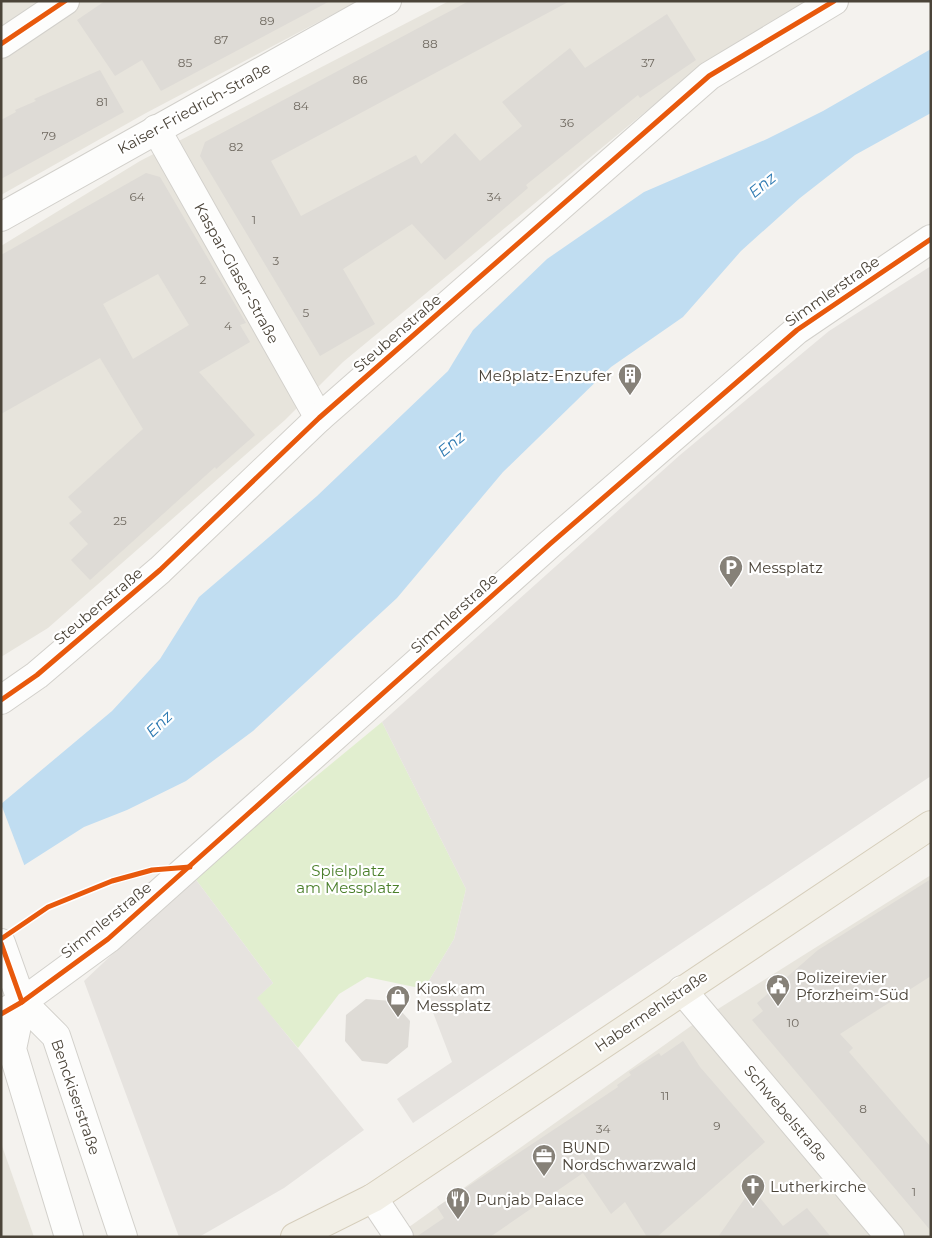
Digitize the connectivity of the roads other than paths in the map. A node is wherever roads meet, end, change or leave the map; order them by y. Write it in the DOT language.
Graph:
graph roads {
  1 [pos="65,1"];
  2 [pos="387,1"];
  3 [pos="827,3"];
  4 [pos="1,44"];
  5 [pos="156,129"];
  6 [pos="1,216"];
  7 [pos="931,239"];
  8 [pos="319,418"];
  9 [pos="1,700"];
  10 [pos="931,825"];
  11 [pos="2,946"];
  12 [pos="682,990"];
  13 [pos="12,1008"];
  14 [pos="373,1198"];
  15 [pos="69,1237"];
  16 [pos="123,1237"];
  17 [pos="295,1237"];
  18 [pos="341,1237"];
  19 [pos="399,1237"];
  20 [pos="890,1237"];
  1 -- 4 [label="street"];
  2 -- 5 [label="street, Kaiser-Friedrich-Straße"];
  3 -- 8 [label="street, Steubenstraße"];
  5 -- 6 [label="street, Kaiser-Friedrich-Straße"];
  5 -- 8 [label="street, Kaspar-Glaser-Straße"];
  7 -- 13 [label="street, Simmlerstraße"];
  8 -- 9 [label="street, Steubenstraße"];
  10 -- 12 [label="main road, Habermehlstraße"];
  11 -- 13 [label="street"];
  12 -- 14 [label="main road, Habermehlstraße"];
  12 -- 20 [label="street, Schwebelstraße"];
  13 -- 15 [label="street"];
  13 -- 16 [label="street, Benckiserstraße"];
  14 -- 17 [label="main road, Habermehlstraße"];
  14 -- 18 [label="main road, Habermehlstraße"];
  14 -- 19 [label="street"];
}
